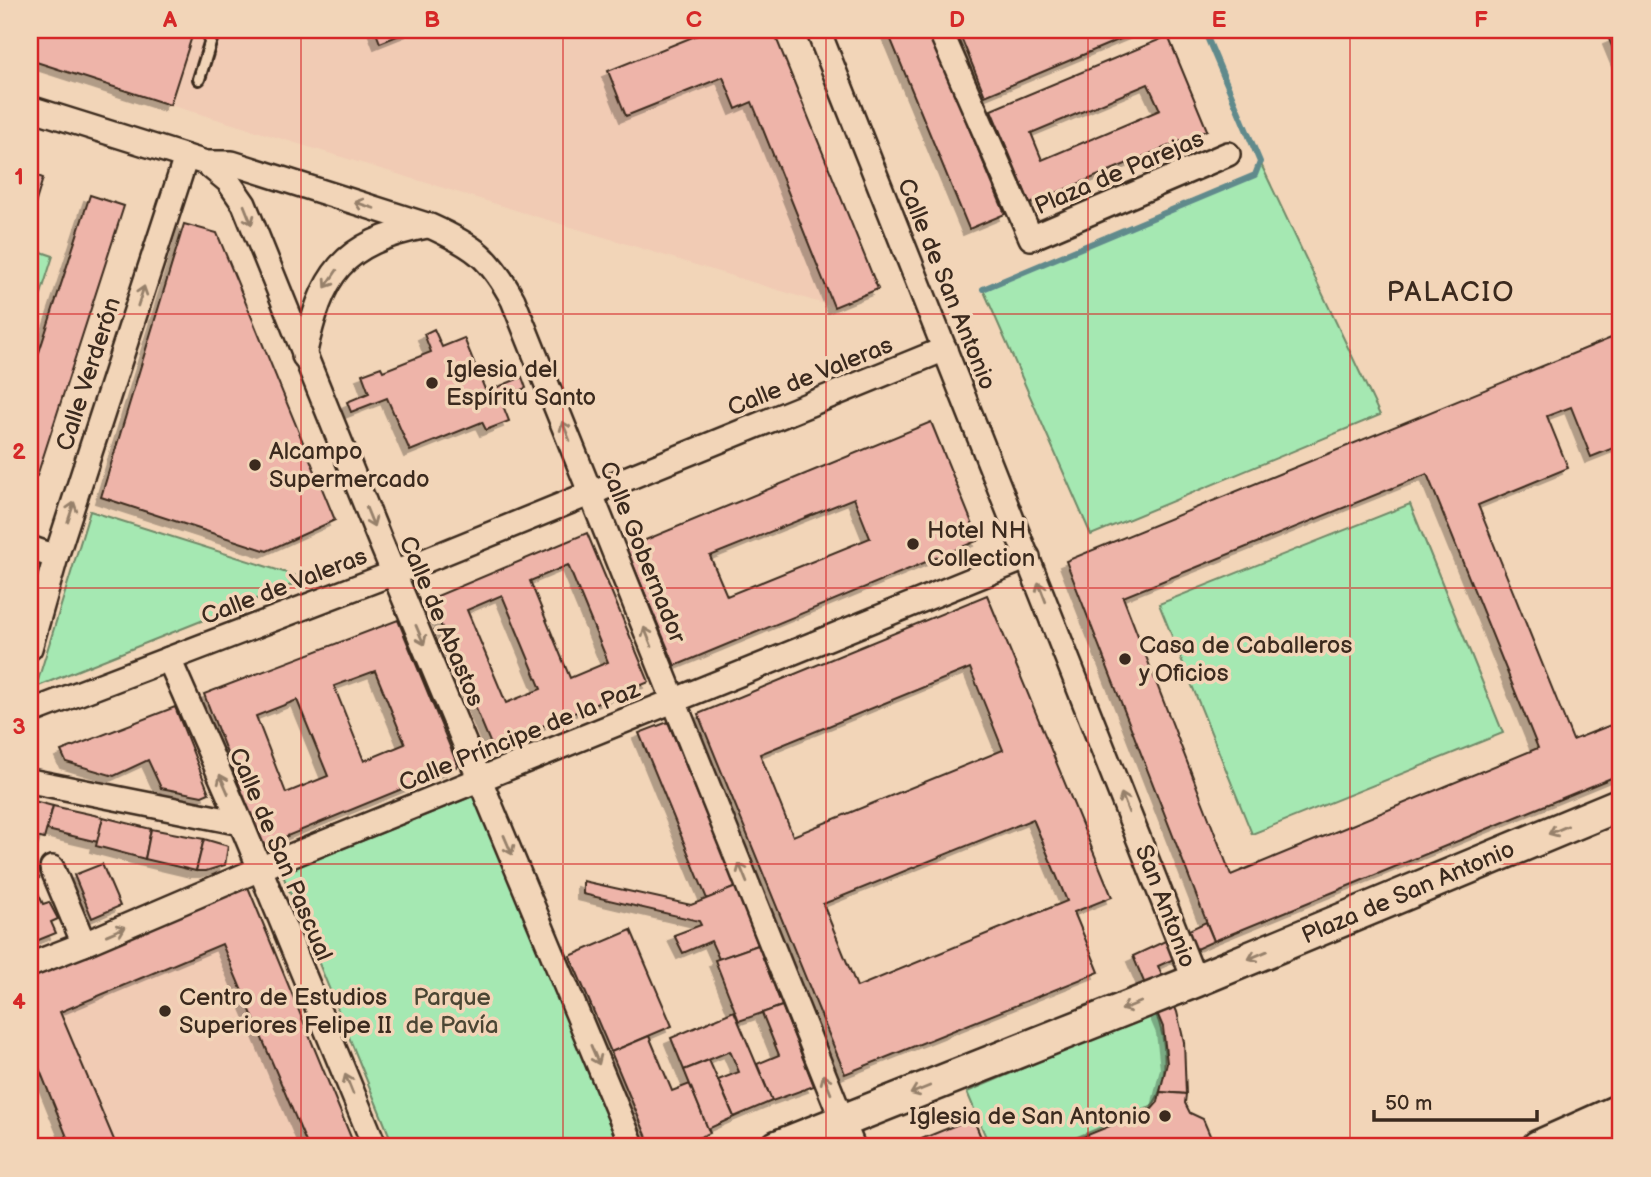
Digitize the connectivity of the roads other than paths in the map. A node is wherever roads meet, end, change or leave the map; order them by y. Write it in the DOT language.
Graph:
graph roads {
  1 [pos="214,30"];
  2 [pos="818,30"];
  3 [pos="940,30"];
  4 [pos="199,79"];
  5 [pos="30,108"];
  6 [pos="1228,154"];
  7 [pos="196,160"];
  8 [pos="430,226"];
  9 [pos="945,349"];
  10 [pos="304,356"];
  11 [pos="591,494"];
  12 [pos="30,548"];
  13 [pos="56,557"];
  14 [pos="1028,557"];
  15 [pos="394,572"];
  16 [pos="30,648"];
  17 [pos="169,659"];
  18 [pos="674,700"];
  19 [pos="30,712"];
  20 [pos="481,780"];
  21 [pos="30,781"];
  22 [pos="1621,804"];
  23 [pos="241,824"];
  24 [pos="52,867"];
  25 [pos="260,869"];
  26 [pos="84,944"];
  27 [pos="30,965"];
  28 [pos="1195,981"];
  29 [pos="1608,1126"];
  30 [pos="847,1134"];
  31 [pos="375,1147"];
  32 [pos="633,1147"];
  33 [pos="777,1147"];
  34 [pos="1538,1147"];
  1 -- 4 [label="lane"];
  2 -- 9 [label="street, Calle de San Antonio"];
  3 -- 6 [label="street, Plaza de Parejas"];
  5 -- 7 [label="street"];
  8 -- 7 [label="street, Calle Gobernador, one-way"];
  7 -- 10 [label="street, Calle de Abastos, one-way"];
  13 -- 7 [label="street, Calle Verderón, one-way"];
  8 -- 10 [label="street, one-way"];
  11 -- 8 [label="street, Calle Gobernador, one-way"];
  9 -- 11 [label="street, Calle de Valeras"];
  9 -- 14 [label="street, Calle de San Antonio"];
  10 -- 15 [label="street, Calle de Abastos, one-way"];
  11 -- 15 [label="street, Calle de Valeras"];
  18 -- 11 [label="street, Calle Gobernador, one-way"];
  12 -- 13 [label="street"];
  13 -- 16 [label="street, Calle Verderón"];
  14 -- 18 [label="street, Calle Príncipe de la Paz"];
  28 -- 14 [label="street, San Antonio, one-way"];
  15 -- 17 [label="street, Calle de Valeras"];
  15 -- 20 [label="street, Calle de Abastos, one-way"];
  17 -- 19 [label="street, Calle de Valeras"];
  23 -- 17 [label="street, Calle de San Pascual, one-way"];
  18 -- 20 [label="street, Calle Príncipe de la Paz"];
  30 -- 18 [label="street, Calle Gobernador, one-way"];
  20 -- 25 [label="street, Calle Príncipe de la Paz"];
  20 -- 32 [label="street, Calle de Abastos, one-way"];
  21 -- 23 [label="street"];
  22 -- 28 [label="main road, Plaza de San Antonio, one-way"];
  23 -- 25 [label="street, Calle de San Pascual"];
  24 -- 26 [label="street"];
  26 -- 25 [label="street, Calle Príncipe de la Paz, one-way"];
  31 -- 25 [label="street, Calle de San Pascual, one-way"];
  26 -- 27 [label="street, Calle Príncipe de la Paz"];
  28 -- 30 [label="main road, San Antonio, one-way"];
  29 -- 34 [label="main road"];
  30 -- 33 [label="main road, San Antonio"];
}
